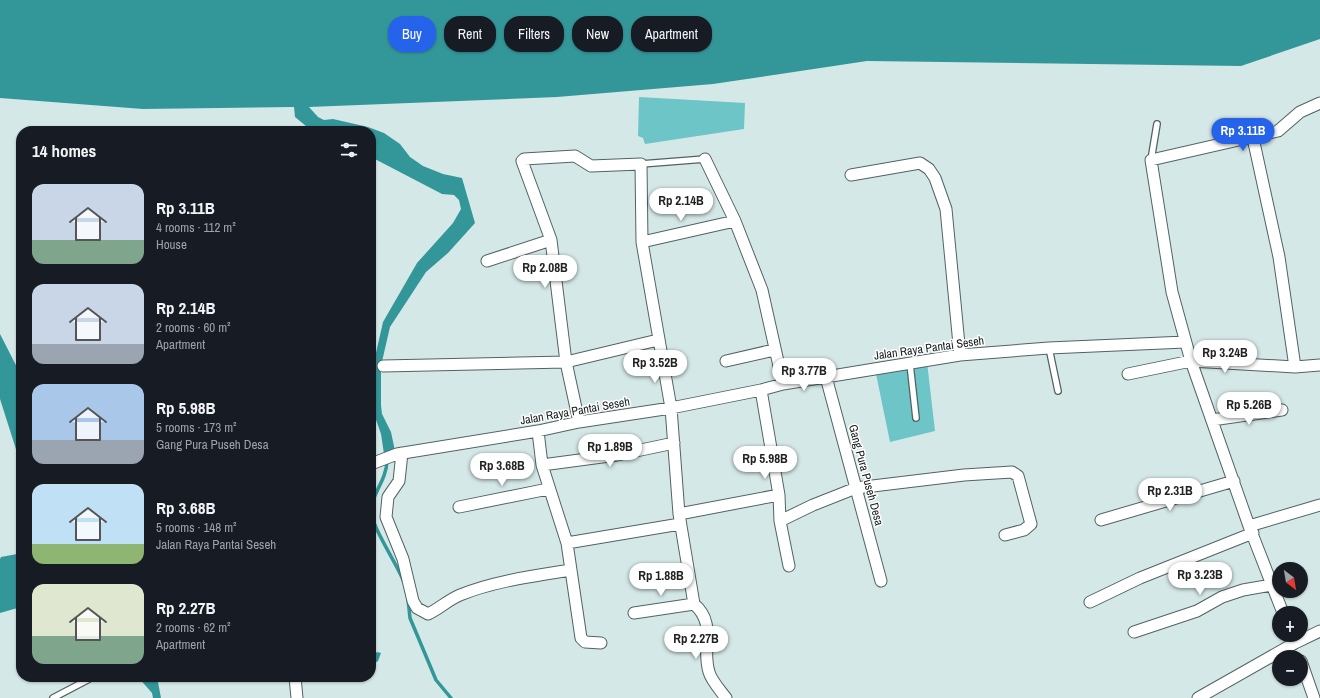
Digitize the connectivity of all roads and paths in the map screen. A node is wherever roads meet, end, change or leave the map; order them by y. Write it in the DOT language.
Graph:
graph roads {
  1 [pos="1320,102"];
  2 [pos="1157,124"];
  3 [pos="1253,138"];
  4 [pos="706,159"];
  5 [pos="1151,160"];
  6 [pos="641,164"];
  7 [pos="851,175"];
  8 [pos="734,221"];
  9 [pos="551,240"];
  10 [pos="642,242"];
  11 [pos="487,261"];
  12 [pos="658,340"];
  13 [pos="1185,342"];
  14 [pos="1049,348"];
  15 [pos="774,350"];
  16 [pos="960,355"];
  17 [pos="726,361"];
  18 [pos="1190,361"];
  19 [pos="566,362"];
  20 [pos="910,364"];
  21 [pos="1320,365"];
  22 [pos="383,366"];
  23 [pos="1295,367"];
  24 [pos="1128,374"];
  25 [pos="826,377"];
  26 [pos="780,385"];
  27 [pos="761,390"];
  28 [pos="1058,391"];
  29 [pos="671,408"];
  30 [pos="1282,410"];
  31 [pos="916,418"];
  32 [pos="1212,420"];
  33 [pos="579,422"];
  34 [pos="538,431"];
  35 [pos="674,443"];
  36 [pos="399,454"];
  37 [pos="376,462"];
  38 [pos="542,465"];
  39 [pos="1234,481"];
  40 [pos="856,488"];
  41 [pos="548,489"];
  42 [pos="779,495"];
  43 [pos="1320,505"];
  44 [pos="459,507"];
  45 [pos="680,519"];
  46 [pos="1101,520"];
  47 [pos="780,521"];
  48 [pos="1251,530"];
  49 [pos="1005,534"];
  50 [pos="567,543"];
  51 [pos="789,566"];
  52 [pos="571,570"];
  53 [pos="881,581"];
  54 [pos="1272,586"];
  55 [pos="1090,602"];
  56 [pos="694,604"];
  57 [pos="634,613"];
  58 [pos="1320,631"];
  59 [pos="1134,632"];
  60 [pos="1308,635"];
  61 [pos="1288,642"];
  62 [pos="601,643"];
  63 [pos="1308,681"];
  64 [pos="84,682"];
  65 [pos="295,682"];
  66 [pos="54,698"];
  67 [pos="297,698"];
  68 [pos="726,698"];
  69 [pos="1198,698"];
  70 [pos="1314,698"];
  1 -- 3 [label="street"];
  2 -- 5 [label="lane"];
  3 -- 5 [label="street"];
  3 -- 23 [label="street"];
  4 -- 6 [label="lane"];
  4 -- 8 [label="street"];
  5 -- 13 [label="street"];
  6 -- 9 [label="street"];
  6 -- 10 [label="street"];
  7 -- 16 [label="street"];
  8 -- 10 [label="street"];
  8 -- 15 [label="street"];
  9 -- 11 [label="street"];
  9 -- 19 [label="street"];
  10 -- 12 [label="street"];
  12 -- 19 [label="street"];
  12 -- 29 [label="street"];
  13 -- 14 [label="street, Jalan Raya Pantai Seseh"];
  13 -- 18 [label="street"];
  14 -- 16 [label="street, Jalan Raya Pantai Seseh"];
  14 -- 28 [label="lane"];
  15 -- 17 [label="street"];
  15 -- 26 [label="street"];
  16 -- 20 [label="street, Jalan Raya Pantai Seseh"];
  18 -- 23 [label="street"];
  18 -- 24 [label="street"];
  18 -- 32 [label="street"];
  19 -- 22 [label="street"];
  19 -- 33 [label="street"];
  20 -- 25 [label="street, Jalan Raya Pantai Seseh"];
  20 -- 31 [label="lane"];
  21 -- 23 [label="street"];
  25 -- 26 [label="street, Jalan Raya Pantai Seseh"];
  25 -- 40 [label="street, Gang Pura Puseh Desa"];
  26 -- 27 [label="street, Jalan Raya Pantai Seseh"];
  27 -- 29 [label="street, Jalan Raya Pantai Seseh"];
  27 -- 42 [label="street"];
  29 -- 33 [label="street, Jalan Raya Pantai Seseh"];
  29 -- 35 [label="street"];
  30 -- 32 [label="street"];
  32 -- 39 [label="street"];
  33 -- 34 [label="street, Jalan Raya Pantai Seseh"];
  34 -- 36 [label="street, Jalan Raya Pantai Seseh"];
  34 -- 38 [label="street"];
  35 -- 38 [label="street"];
  35 -- 45 [label="street"];
  36 -- 37 [label="street, Jalan Raya Pantai Seseh"];
  36 -- 52 [label="street"];
  38 -- 41 [label="street"];
  39 -- 46 [label="street"];
  39 -- 48 [label="street"];
  40 -- 47 [label="street"];
  40 -- 49 [label="street"];
  40 -- 53 [label="street, Gang Pura Puseh Desa"];
  41 -- 44 [label="street"];
  41 -- 50 [label="street"];
  42 -- 45 [label="street"];
  42 -- 47 [label="street"];
  43 -- 48 [label="street"];
  45 -- 50 [label="street"];
  45 -- 56 [label="street"];
  47 -- 51 [label="street"];
  48 -- 54 [label="street"];
  48 -- 55 [label="street"];
  50 -- 52 [label="street"];
  52 -- 62 [label="street"];
  54 -- 59 [label="street"];
  56 -- 57 [label="street"];
  56 -- 68 [label="street"];
  58 -- 60 [label="street"];
  61 -- 69 [label="street"];
  63 -- 70 [label="street"];
  64 -- 66 [label="lane"];
  65 -- 67 [label="street"];
}
